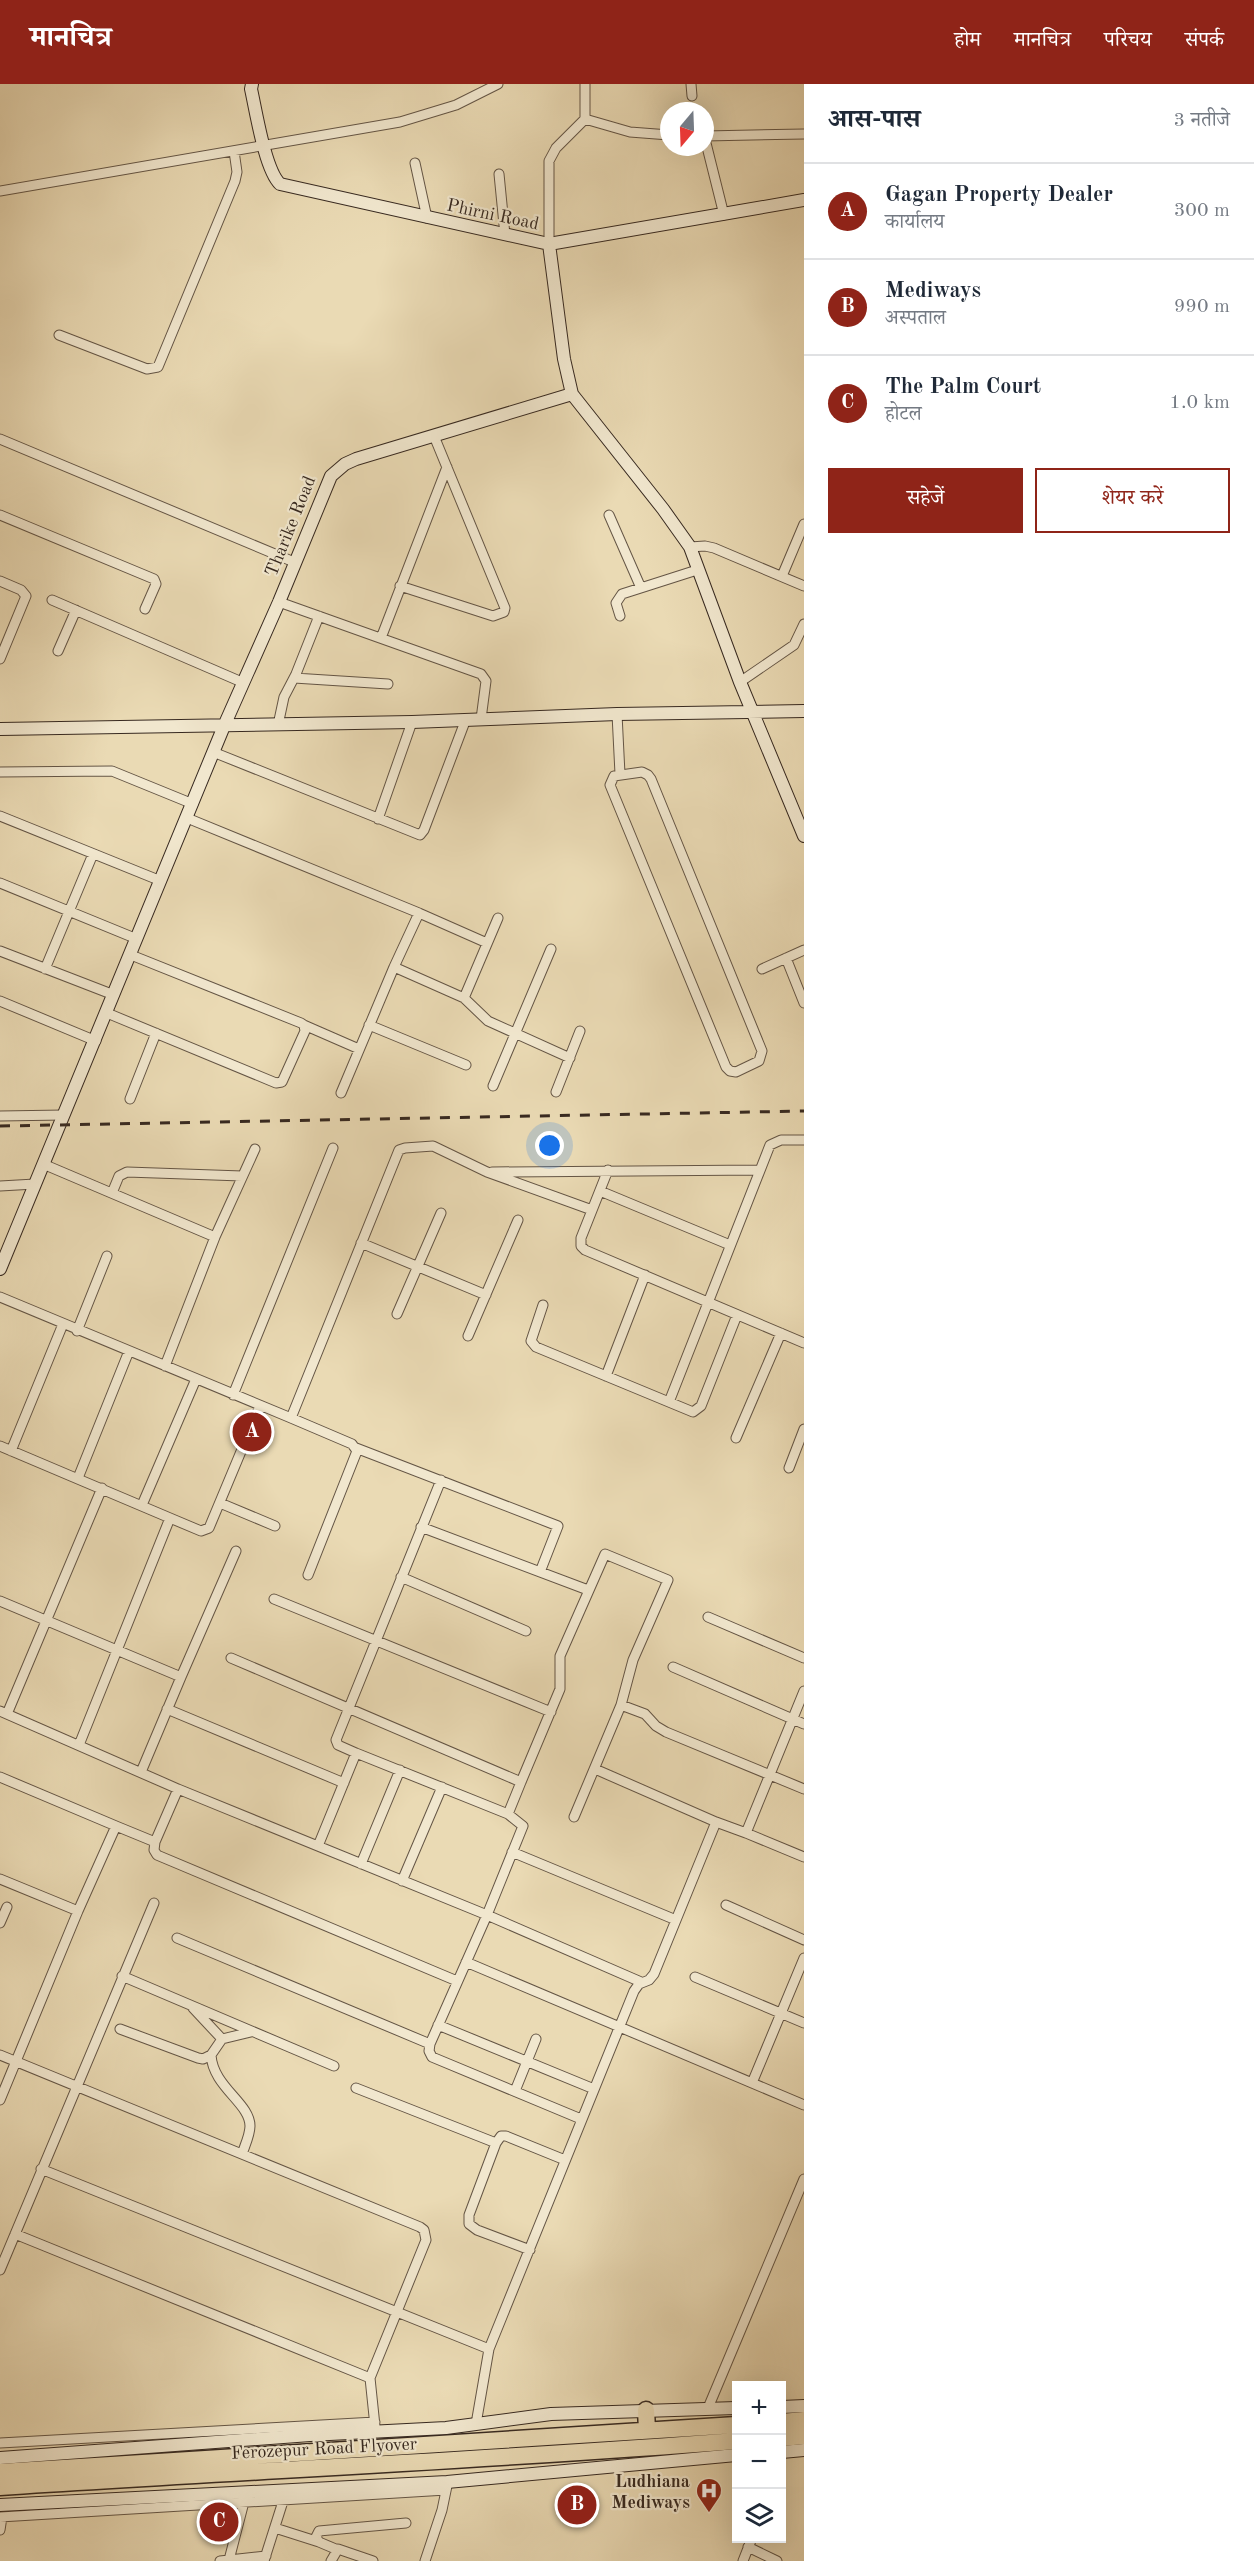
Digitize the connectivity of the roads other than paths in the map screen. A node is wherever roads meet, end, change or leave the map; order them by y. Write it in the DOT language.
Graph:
graph roads {
  1 [pos="252,84"];
  2 [pos="498,84"];
  3 [pos="585,84"];
  4 [pos="691,84"];
  5 [pos="692,96"];
  6 [pos="585,119"];
  7 [pos="660,134"];
  8 [pos="804,134"];
  9 [pos="714,138"];
  10 [pos="264,145"];
  11 [pos="234,151"];
  12 [pos="709,156"];
  13 [pos="415,163"];
  14 [pos="499,174"];
  15 [pos="0,192"];
  16 [pos="804,200"];
  17 [pos="724,215"];
  18 [pos="427,218"];
  19 [pos="505,235"];
  20 [pos="549,244"];
  21 [pos="59,335"];
  22 [pos="572,394"];
  23 [pos="434,436"];
  24 [pos="0,439"];
  25 [pos="447,467"];
  26 [pos="0,514"];
  27 [pos="609,515"];
  28 [pos="804,524"];
  29 [pos="690,547"];
  30 [pos="294,562"];
  31 [pos="698,570"];
  32 [pos="782,576"];
  33 [pos="0,581"];
  34 [pos="400,585"];
  35 [pos="804,586"];
  36 [pos="641,588"];
  37 [pos="52,600"];
  38 [pos="279,602"];
  39 [pos="145,609"];
  40 [pos="76,610"];
  41 [pos="319,616"];
  42 [pos="620,616"];
  43 [pos="804,624"];
  44 [pos="381,638"];
  45 [pos="58,651"];
  46 [pos="0,657"];
  47 [pos="294,678"];
  48 [pos="740,682"];
  49 [pos="244,683"];
  50 [pos="388,684"];
  51 [pos="804,711"];
  52 [pos="752,713"];
  53 [pos="617,714"];
  54 [pos="466,719"];
  55 [pos="481,719"];
  56 [pos="412,722"];
  57 [pos="278,725"];
  58 [pos="224,726"];
  59 [pos="0,729"];
  60 [pos="213,752"];
  61 [pos="0,772"];
  62 [pos="620,774"];
  63 [pos="193,804"];
  64 [pos="0,816"];
  65 [pos="187,818"];
  66 [pos="378,819"];
  67 [pos="804,836"];
  68 [pos="93,854"];
  69 [pos="161,881"];
  70 [pos="0,883"];
  71 [pos="68,912"];
  72 [pos="419,913"];
  73 [pos="498,918"];
  74 [pos="137,939"];
  75 [pos="487,943"];
  76 [pos="551,949"];
  77 [pos="804,950"];
  78 [pos="0,951"];
  79 [pos="131,955"];
  80 [pos="786,958"];
  81 [pos="394,967"];
  82 [pos="45,969"];
  83 [pos="762,969"];
  84 [pos="114,995"];
  85 [pos="464,998"];
  86 [pos="0,1001"];
  87 [pos="804,1003"];
  88 [pos="107,1013"];
  89 [pos="304,1025"];
  90 [pos="369,1025"];
  91 [pos="580,1031"];
  92 [pos="156,1033"];
  93 [pos="515,1035"];
  94 [pos="96,1041"];
  95 [pos="359,1049"];
  96 [pos="570,1058"];
  97 [pos="466,1065"];
  98 [pos="493,1086"];
  99 [pos="556,1092"];
  100 [pos="341,1093"];
  101 [pos="130,1099"];
  102 [pos="64,1115"];
  103 [pos="0,1116"];
  104 [pos="804,1140"];
  105 [pos="333,1148"];
  106 [pos="255,1149"];
  107 [pos="43,1164"];
  108 [pos="608,1170"];
  109 [pos="760,1170"];
  110 [pos="487,1172"];
  111 [pos="242,1176"];
  112 [pos="35,1184"];
  113 [pos="0,1186"];
  114 [pos="600,1191"];
  115 [pos="112,1193"];
  116 [pos="592,1210"];
  117 [pos="441,1214"];
  118 [pos="518,1220"];
  119 [pos="215,1237"];
  120 [pos="361,1243"];
  121 [pos="730,1245"];
  122 [pos="107,1256"];
  123 [pos="417,1266"];
  124 [pos="0,1269"];
  125 [pos="645,1275"];
  126 [pos="486,1295"];
  127 [pos="0,1297"];
  128 [pos="708,1302"];
  129 [pos="543,1305"];
  130 [pos="397,1314"];
  131 [pos="737,1315"];
  132 [pos="63,1324"];
  133 [pos="77,1331"];
  134 [pos="781,1333"];
  135 [pos="468,1336"];
  136 [pos="804,1343"];
  137 [pos="129,1351"];
  138 [pos="165,1366"];
  139 [pos="606,1376"];
  140 [pos="196,1379"];
  141 [pos="233,1395"];
  142 [pos="669,1402"];
  143 [pos="260,1406"];
  144 [pos="291,1418"];
  145 [pos="804,1429"];
  146 [pos="736,1438"];
  147 [pos="0,1446"];
  148 [pos="356,1448"];
  149 [pos="11,1451"];
  150 [pos="789,1468"];
  151 [pos="78,1478"];
  152 [pos="441,1480"];
  153 [pos="102,1488"];
  154 [pos="220,1503"];
  155 [pos="142,1505"];
  156 [pos="170,1518"];
  157 [pos="275,1526"];
  158 [pos="421,1527"];
  159 [pos="236,1551"];
  160 [pos="540,1572"];
  161 [pos="308,1575"];
  162 [pos="401,1577"];
  163 [pos="588,1590"];
  164 [pos="274,1599"];
  165 [pos="0,1601"];
  166 [pos="708,1617"];
  167 [pos="46,1621"];
  168 [pos="526,1631"];
  169 [pos="376,1641"];
  170 [pos="117,1650"];
  171 [pos="231,1658"];
  172 [pos="804,1658"];
  173 [pos="673,1667"];
  174 [pos="181,1677"];
  175 [pos="804,1691"];
  176 [pos="621,1705"];
  177 [pos="167,1709"];
  178 [pos="347,1709"];
  179 [pos="4,1712"];
  180 [pos="551,1712"];
  181 [pos="793,1720"];
  182 [pos="804,1724"];
  183 [pos="79,1745"];
  184 [pos="356,1753"];
  185 [pos="595,1769"];
  186 [pos="400,1770"];
  187 [pos="141,1772"];
  188 [pos="770,1774"];
  189 [pos="0,1777"];
  190 [pos="521,1782"];
  191 [pos="344,1783"];
  192 [pos="442,1787"];
  193 [pos="178,1789"];
  194 [pos="804,1789"];
  195 [pos="508,1814"];
  196 [pos="574,1817"];
  197 [pos="716,1822"];
  198 [pos="116,1826"];
  199 [pos="746,1833"];
  200 [pos="155,1842"];
  201 [pos="318,1846"];
  202 [pos="512,1852"];
  203 [pos="804,1857"];
  204 [pos="361,1864"];
  205 [pos="0,1879"];
  206 [pos="402,1881"];
  207 [pos="154,1902"];
  208 [pos="726,1905"];
  209 [pos="7,1907"];
  210 [pos="78,1911"];
  211 [pos="487,1915"];
  212 [pos="676,1920"];
  213 [pos="0,1923"];
  214 [pos="177,1938"];
  215 [pos="804,1940"];
  216 [pos="804,1958"];
  217 [pos="466,1962"];
  218 [pos="122,1976"];
  219 [pos="695,1977"];
  220 [pos="457,1981"];
  221 [pos="641,1982"];
  222 [pos="189,2005"];
  223 [pos="781,2013"];
  224 [pos="804,2023"];
  225 [pos="438,2025"];
  226 [pos="619,2026"];
  227 [pos="120,2029"];
  228 [pos="254,2032"];
  229 [pos="222,2039"];
  230 [pos="536,2039"];
  231 [pos="430,2044"];
  232 [pos="0,2055"];
  233 [pos="212,2055"];
  234 [pos="16,2061"];
  235 [pos="528,2062"];
  236 [pos="334,2066"];
  237 [pos="752,2083"];
  238 [pos="77,2086"];
  239 [pos="356,2088"];
  240 [pos="594,2089"];
  241 [pos="515,2091"];
  242 [pos="0,2100"];
  243 [pos="804,2104"];
  244 [pos="581,2119"];
  245 [pos="496,2143"];
  246 [pos="242,2154"];
  247 [pos="566,2160"];
  248 [pos="41,2169"];
  249 [pos="804,2179"];
  250 [pos="15,2234"];
  251 [pos="530,2250"];
  252 [pos="0,2270"];
  253 [pos="396,2311"];
  254 [pos="489,2349"];
  255 [pos="370,2378"];
  256 [pos="804,2406"];
  257 [pos="786,2407"];
  258 [pos="732,2408"];
  259 [pos="708,2409"];
  260 [pos="646,2410"];
  261 [pos="804,2420"];
  262 [pos="786,2422"];
  263 [pos="476,2424"];
  264 [pos="732,2425"];
  265 [pos="375,2428"];
  266 [pos="647,2430"];
  267 [pos="804,2436"];
  268 [pos="0,2443"];
  269 [pos="732,2443"];
  270 [pos="786,2448"];
  271 [pos="804,2450"];
  272 [pos="786,2451"];
  273 [pos="651,2455"];
  274 [pos="732,2455"];
  275 [pos="0,2458"];
  276 [pos="0,2472"];
  277 [pos="447,2486"];
  278 [pos="0,2487"];
  279 [pos="285,2495"];
  280 [pos="244,2502"];
  281 [pos="1,2513"];
  282 [pos="406,2523"];
  283 [pos="275,2528"];
  284 [pos="0,2530"];
  285 [pos="319,2542"];
  286 [pos="750,2543"];
  287 [pos="338,2550"];
  288 [pos="265,2558"];
  289 [pos="225,2560"];
  290 [pos="331,2561"];
  291 [pos="373,2561"];
  292 [pos="425,2561"];
  293 [pos="743,2561"];
  294 [pos="777,2561"];
  1 -- 10 [label="street, Phirni Road"];
  2 -- 10 [label="street"];
  3 -- 6 [label="street"];
  4 -- 5 [label="street"];
  6 -- 7 [label="street"];
  6 -- 20 [label="street"];
  8 -- 9 [label="street"];
  10 -- 11 [label="street"];
  10 -- 18 [label="street, Phirni Road"];
  11 -- 15 [label="street"];
  11 -- 21 [label="street"];
  12 -- 17 [label="street"];
  13 -- 18 [label="street"];
  14 -- 19 [label="street"];
  16 -- 17 [label="street, Phirni Road"];
  17 -- 20 [label="street, Phirni Road"];
  18 -- 19 [label="street, Phirni Road"];
  19 -- 20 [label="street, Phirni Road"];
  20 -- 22 [label="street"];
  22 -- 23 [label="street, Tharike Road"];
  22 -- 29 [label="street"];
  23 -- 25 [label="street"];
  23 -- 30 [label="street, Tharike Road"];
  24 -- 30 [label="street"];
  25 -- 34 [label="street"];
  25 -- 34 [label="street"];
  26 -- 39 [label="street"];
  27 -- 36 [label="street"];
  28 -- 32 [label="street"];
  29 -- 31 [label="street"];
  29 -- 32 [label="street"];
  30 -- 38 [label="street, Tharike Road"];
  31 -- 36 [label="street"];
  31 -- 48 [label="street"];
  32 -- 35 [label="street"];
  33 -- 46 [label="street"];
  34 -- 44 [label="street"];
  36 -- 42 [label="street"];
  37 -- 40 [label="street"];
  38 -- 41 [label="street"];
  38 -- 49 [label="street, Tharike Road"];
  40 -- 45 [label="street"];
  40 -- 49 [label="street"];
  41 -- 44 [label="street"];
  41 -- 47 [label="street"];
  43 -- 48 [label="street"];
  44 -- 55 [label="street"];
  47 -- 50 [label="street"];
  47 -- 57 [label="street"];
  48 -- 52 [label="street"];
  49 -- 58 [label="street, Tharike Road"];
  51 -- 52 [label="street"];
  52 -- 53 [label="street"];
  52 -- 67 [label="street"];
  53 -- 55 [label="street"];
  53 -- 62 [label="street"];
  54 -- 55 [label="street"];
  54 -- 56 [label="street"];
  54 -- 66 [label="street"];
  56 -- 57 [label="street"];
  56 -- 66 [label="street"];
  57 -- 58 [label="street"];
  58 -- 59 [label="street"];
  58 -- 60 [label="street, Tharike Road"];
  60 -- 63 [label="street, Tharike Road"];
  60 -- 66 [label="street"];
  61 -- 63 [label="street"];
  62 -- 62 [label="street"];
  63 -- 65 [label="street, Tharike Road"];
  64 -- 68 [label="street"];
  65 -- 69 [label="street, Tharike Road"];
  65 -- 72 [label="street"];
  68 -- 69 [label="street"];
  68 -- 71 [label="street"];
  69 -- 74 [label="street, Tharike Road"];
  70 -- 71 [label="street"];
  71 -- 74 [label="street"];
  71 -- 82 [label="street"];
  72 -- 75 [label="street"];
  72 -- 81 [label="street"];
  73 -- 75 [label="street"];
  74 -- 79 [label="street, Tharike Road"];
  75 -- 85 [label="street"];
  76 -- 93 [label="street"];
  77 -- 80 [label="street"];
  78 -- 82 [label="street"];
  79 -- 84 [label="street, Tharike Road"];
  79 -- 89 [label="street"];
  80 -- 83 [label="street"];
  80 -- 87 [label="street"];
  81 -- 85 [label="street"];
  81 -- 90 [label="street"];
  82 -- 84 [label="street"];
  84 -- 88 [label="street, Tharike Road"];
  85 -- 93 [label="street"];
  86 -- 94 [label="street"];
  88 -- 92 [label="street"];
  88 -- 94 [label="street, Tharike Road"];
  89 -- 92 [label="street"];
  89 -- 95 [label="street"];
  90 -- 95 [label="street"];
  90 -- 97 [label="street"];
  91 -- 96 [label="street"];
  92 -- 101 [label="street"];
  93 -- 96 [label="street"];
  93 -- 98 [label="street"];
  94 -- 102 [label="street, Tharike Road"];
  95 -- 100 [label="street"];
  96 -- 99 [label="street"];
  102 -- 103 [label="street"];
  102 -- 107 [label="street, Tharike Road"];
  104 -- 109 [label="street"];
  105 -- 141 [label="street"];
  106 -- 111 [label="street"];
  107 -- 112 [label="street, Tharike Road"];
  107 -- 115 [label="street"];
  108 -- 109 [label="street"];
  108 -- 110 [label="street"];
  108 -- 114 [label="street"];
  109 -- 121 [label="street"];
  110 -- 116 [label="street"];
  110 -- 120 [label="street"];
  111 -- 115 [label="street"];
  111 -- 119 [label="street"];
  112 -- 113 [label="street"];
  112 -- 124 [label="street, Tharike Road"];
  114 -- 116 [label="street"];
  114 -- 121 [label="street"];
  115 -- 119 [label="street"];
  116 -- 125 [label="street"];
  117 -- 123 [label="street"];
  118 -- 126 [label="street"];
  119 -- 138 [label="street"];
  120 -- 123 [label="street"];
  120 -- 144 [label="street"];
  121 -- 128 [label="street"];
  122 -- 133 [label="street"];
  123 -- 126 [label="street"];
  123 -- 130 [label="street"];
  125 -- 128 [label="street"];
  125 -- 139 [label="street"];
  126 -- 135 [label="street"];
  127 -- 132 [label="street"];
  128 -- 131 [label="street"];
  128 -- 142 [label="street"];
  129 -- 139 [label="street"];
  131 -- 134 [label="street"];
  131 -- 142 [label="street"];
  132 -- 133 [label="street"];
  132 -- 149 [label="street"];
  133 -- 137 [label="street"];
  134 -- 136 [label="street"];
  134 -- 146 [label="street"];
  137 -- 138 [label="street"];
  137 -- 151 [label="street"];
  138 -- 140 [label="street"];
  139 -- 142 [label="street"];
  140 -- 141 [label="street"];
  140 -- 155 [label="street"];
  141 -- 143 [label="street"];
  143 -- 144 [label="street"];
  143 -- 154 [label="street"];
  144 -- 148 [label="street"];
  145 -- 150 [label="street"];
  147 -- 149 [label="street"];
  148 -- 152 [label="street"];
  148 -- 161 [label="street"];
  149 -- 151 [label="street"];
  151 -- 153 [label="street"];
  152 -- 158 [label="street"];
  152 -- 160 [label="street"];
  153 -- 155 [label="street"];
  153 -- 167 [label="street"];
  154 -- 156 [label="street"];
  154 -- 157 [label="street"];
  155 -- 156 [label="street"];
  156 -- 170 [label="street"];
  158 -- 160 [label="street"];
  158 -- 162 [label="street"];
  159 -- 174 [label="street"];
  160 -- 163 [label="street"];
  162 -- 168 [label="street"];
  162 -- 169 [label="street"];
  163 -- 176 [label="street"];
  163 -- 180 [label="street"];
  164 -- 169 [label="street"];
  165 -- 167 [label="street"];
  166 -- 172 [label="street"];
  167 -- 170 [label="street"];
  167 -- 179 [label="street"];
  169 -- 178 [label="street"];
  169 -- 180 [label="street"];
  170 -- 174 [label="street"];
  170 -- 183 [label="street"];
  171 -- 178 [label="street"];
  173 -- 181 [label="street"];
  174 -- 177 [label="street"];
  175 -- 181 [label="street"];
  176 -- 185 [label="street"];
  176 -- 188 [label="street"];
  177 -- 187 [label="street"];
  177 -- 191 [label="street"];
  178 -- 184 [label="street"];
  178 -- 190 [label="street"];
  179 -- 183 [label="street"];
  180 -- 190 [label="street"];
  181 -- 182 [label="street"];
  181 -- 188 [label="street"];
  183 -- 187 [label="street"];
  184 -- 186 [label="street"];
  184 -- 191 [label="street"];
  185 -- 196 [label="street"];
  185 -- 197 [label="street"];
  186 -- 192 [label="street"];
  186 -- 204 [label="street"];
  187 -- 193 [label="street"];
  188 -- 194 [label="street"];
  188 -- 199 [label="street"];
  189 -- 198 [label="street"];
  190 -- 195 [label="street"];
  191 -- 201 [label="street"];
  192 -- 195 [label="street"];
  192 -- 206 [label="street"];
  193 -- 200 [label="street"];
  193 -- 201 [label="street"];
  195 -- 202 [label="street"];
  197 -- 199 [label="street"];
  197 -- 212 [label="street"];
  198 -- 200 [label="street"];
  198 -- 210 [label="street"];
  199 -- 203 [label="street"];
  200 -- 220 [label="street"];
  201 -- 204 [label="street"];
  202 -- 211 [label="street"];
  202 -- 212 [label="street"];
  204 -- 206 [label="street"];
  205 -- 210 [label="street"];
  206 -- 211 [label="street"];
  207 -- 218 [label="street"];
  208 -- 215 [label="street"];
  209 -- 213 [label="street"];
  210 -- 234 [label="street"];
  211 -- 217 [label="street"];
  211 -- 221 [label="street"];
  212 -- 221 [label="street"];
  214 -- 231 [label="street"];
  216 -- 223 [label="street"];
  217 -- 220 [label="street"];
  217 -- 226 [label="street"];
  218 -- 222 [label="street"];
  218 -- 238 [label="street"];
  219 -- 223 [label="street"];
  220 -- 225 [label="street"];
  221 -- 226 [label="street"];
  222 -- 228 [label="street"];
  222 -- 229 [label="street"];
  223 -- 224 [label="street"];
  223 -- 237 [label="street"];
  225 -- 231 [label="street"];
  225 -- 235 [label="street"];
  226 -- 237 [label="street"];
  226 -- 240 [label="street"];
  227 -- 233 [label="street"];
  228 -- 229 [label="street"];
  228 -- 236 [label="street"];
  229 -- 233 [label="street"];
  230 -- 235 [label="street"];
  231 -- 241 [label="street"];
  232 -- 234 [label="street"];
  233 -- 246 [label="street"];
  234 -- 238 [label="street"];
  234 -- 242 [label="street"];
  235 -- 240 [label="street"];
  235 -- 241 [label="street"];
  237 -- 243 [label="street"];
  238 -- 246 [label="street"];
  238 -- 248 [label="street"];
  239 -- 245 [label="street"];
  240 -- 244 [label="street"];
  241 -- 244 [label="street"];
  244 -- 247 [label="street"];
  245 -- 247 [label="street"];
  245 -- 251 [label="street"];
  246 -- 253 [label="street"];
  247 -- 251 [label="street"];
  248 -- 250 [label="street"];
  248 -- 253 [label="street"];
  249 -- 259 [label="street"];
  250 -- 252 [label="street"];
  250 -- 255 [label="street"];
  251 -- 254 [label="street"];
  253 -- 254 [label="street"];
  253 -- 255 [label="street"];
  254 -- 263 [label="street"];
  255 -- 265 [label="street"];
  256 -- 257 [label="street"];
  258 -- 259 [label="street"];
  259 -- 260 [label="street"];
  260 -- 263 [label="street"];
  260 -- 266 [label="highway"];
  261 -- 262 [label="highway"];
  263 -- 265 [label="street"];
  264 -- 266 [label="highway, Ferozepur Road Flyover"];
  265 -- 268 [label="street"];
  265 -- 275 [label="street"];
  266 -- 276 [label="highway, Ferozepur Road Flyover"];
  267 -- 270 [label="highway"];
  269 -- 273 [label="highway, Ferozepur Road Flyover"];
  271 -- 272 [label="street"];
  273 -- 274 [label="street"];
  273 -- 277 [label="street"];
  273 -- 278 [label="highway, Ferozepur Road Flyover"];
  277 -- 279 [label="street"];
  277 -- 292 [label="street"];
  279 -- 280 [label="street"];
  279 -- 281 [label="street"];
  279 -- 283 [label="street"];
  280 -- 281 [label="street"];
  280 -- 289 [label="street"];
  281 -- 284 [label="street"];
  282 -- 285 [label="street"];
  283 -- 285 [label="street"];
  283 -- 288 [label="street"];
  285 -- 287 [label="street"];
  286 -- 293 [label="street"];
  286 -- 294 [label="street"];
  287 -- 290 [label="street"];
  287 -- 291 [label="street"];
  288 -- 289 [label="street"];
}
